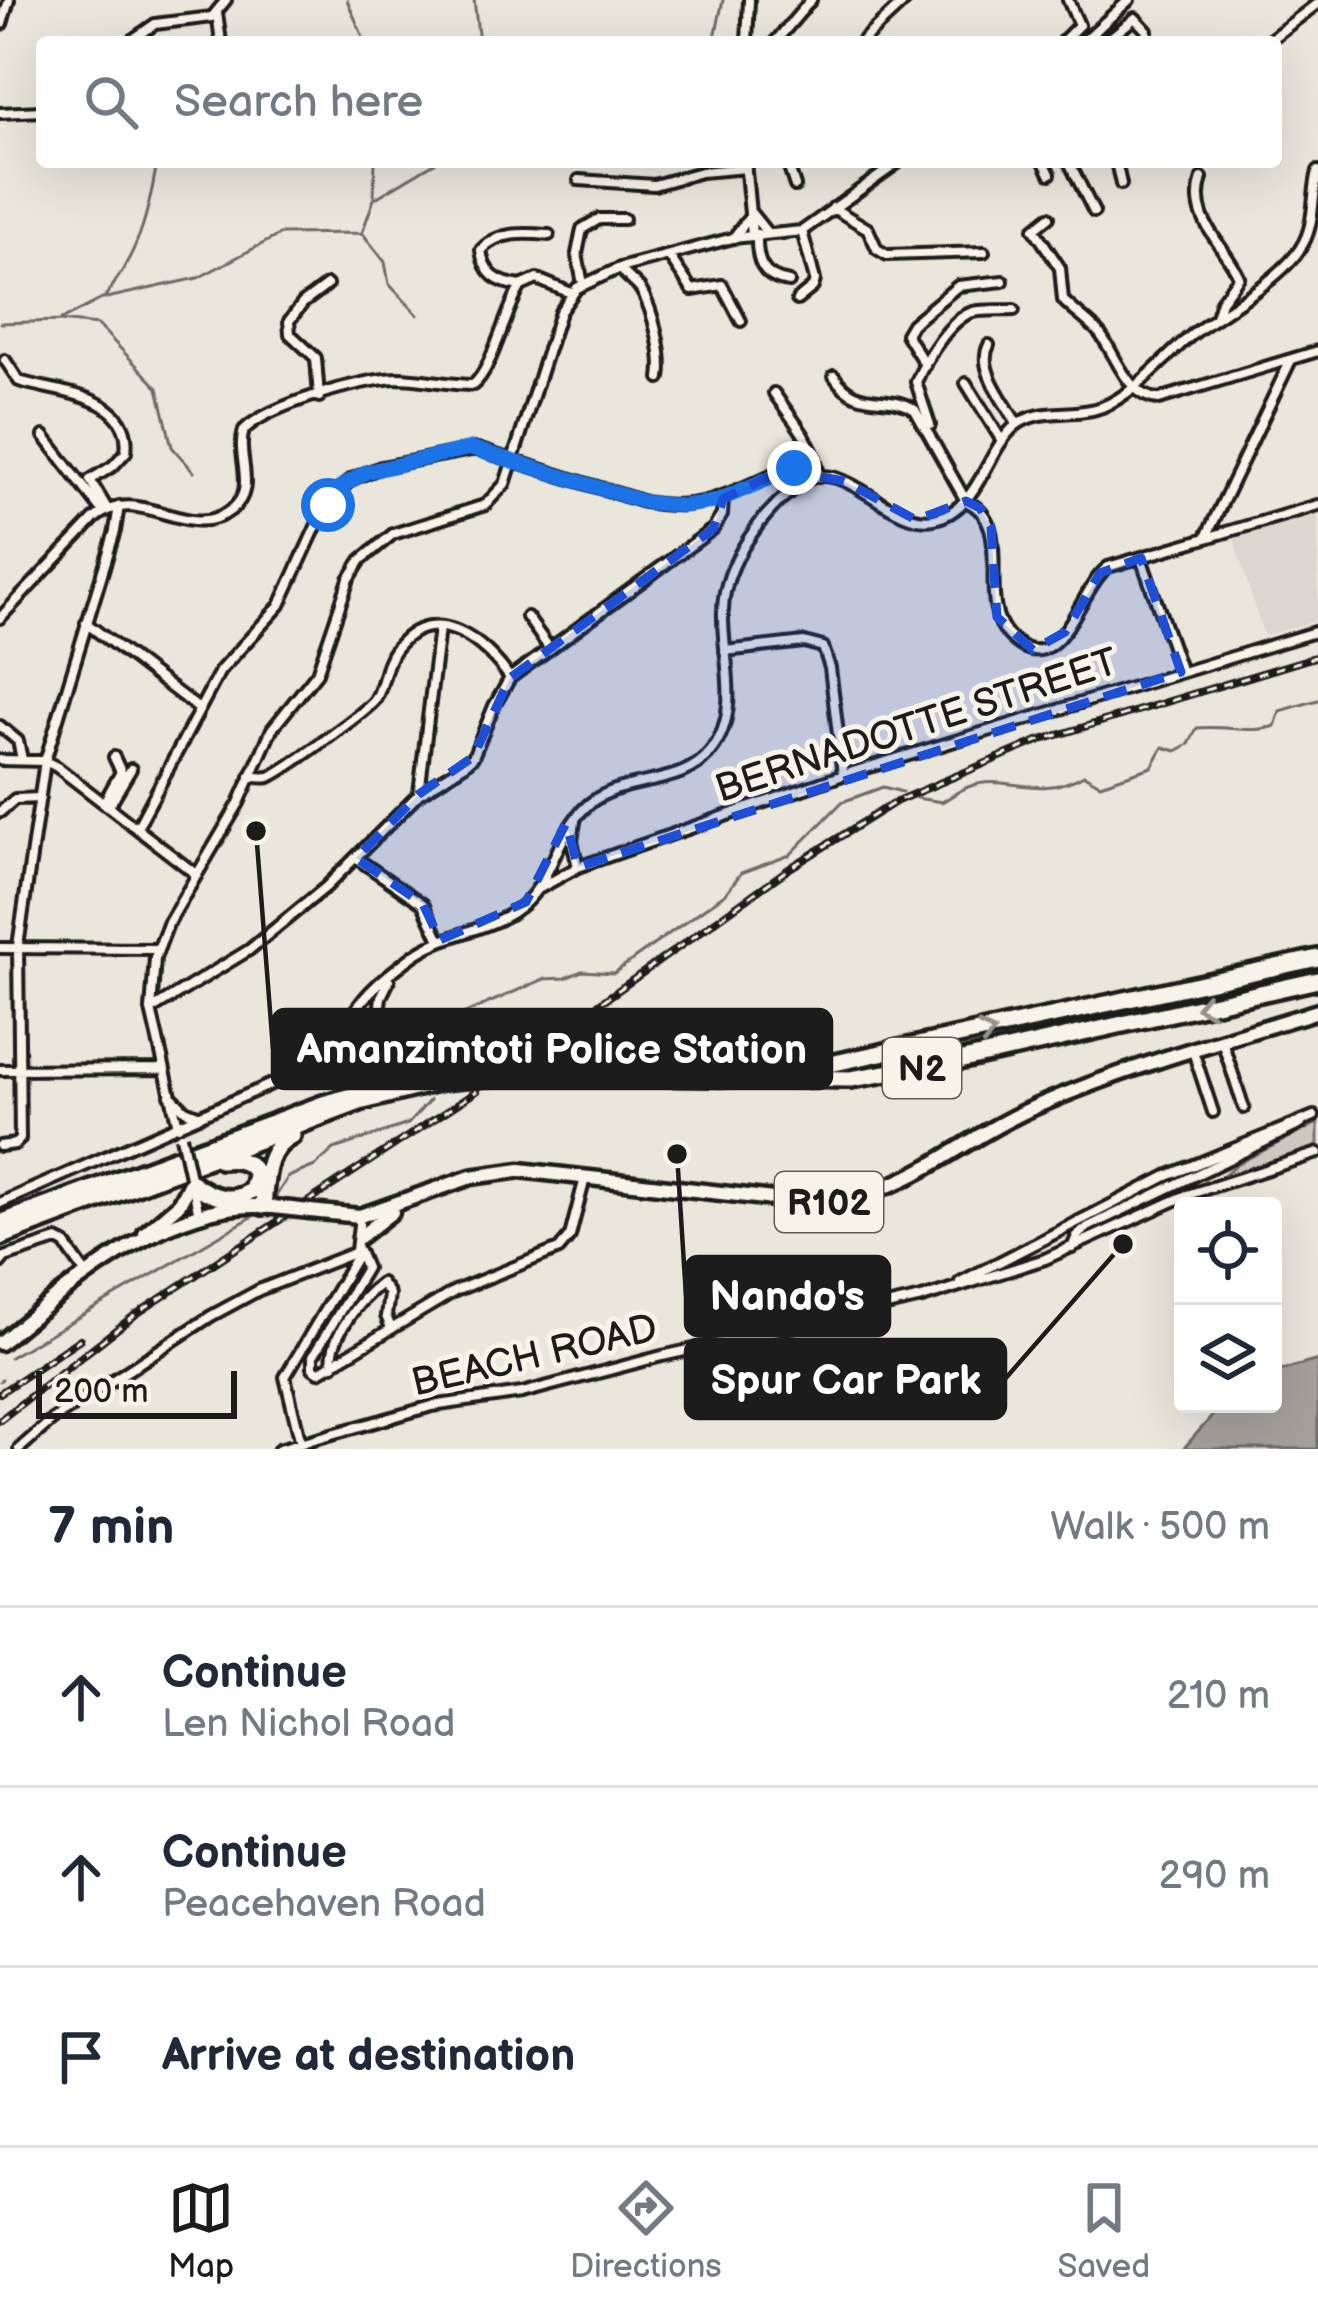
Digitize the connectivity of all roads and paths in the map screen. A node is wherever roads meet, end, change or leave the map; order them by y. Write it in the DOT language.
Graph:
graph roads {
  1 [pos="9,0"];
  2 [pos="226,0"];
  3 [pos="749,0"];
  4 [pos="811,0"];
  5 [pos="906,0"];
  6 [pos="1068,0"];
  7 [pos="1130,0"];
  8 [pos="1318,3"];
  9 [pos="217,13"];
  10 [pos="2,25"];
  11 [pos="138,36"];
  12 [pos="220,36"];
  13 [pos="747,36"];
  14 [pos="781,36"];
  15 [pos="867,36"];
  16 [pos="1068,36"];
  17 [pos="1090,36"];
  18 [pos="1112,36"];
  19 [pos="1146,36"];
  20 [pos="1275,36"];
  21 [pos="36,110"];
  22 [pos="0,113"];
  23 [pos="727,168"];
  24 [pos="746,168"];
  25 [pos="789,168"];
  26 [pos="890,168"];
  27 [pos="1047,168"];
  28 [pos="1072,168"];
  29 [pos="1117,168"];
  30 [pos="1318,171"];
  31 [pos="1050,174"];
  32 [pos="1202,178"];
  33 [pos="579,180"];
  34 [pos="1121,184"];
  35 [pos="795,186"];
  36 [pos="833,208"];
  37 [pos="1094,212"];
  38 [pos="752,214"];
  39 [pos="1048,217"];
  40 [pos="624,219"];
  41 [pos="1318,230"];
  42 [pos="802,231"];
  43 [pos="754,234"];
  44 [pos="768,234"];
  45 [pos="549,235"];
  46 [pos="733,238"];
  47 [pos="1306,238"];
  48 [pos="984,252"];
  49 [pos="669,256"];
  50 [pos="620,268"];
  51 [pos="1003,281"];
  52 [pos="789,282"];
  53 [pos="583,284"];
  54 [pos="327,285"];
  55 [pos="521,286"];
  56 [pos="572,293"];
  57 [pos="797,300"];
  58 [pos="1014,310"];
  59 [pos="1216,317"];
  60 [pos="741,321"];
  61 [pos="989,345"];
  62 [pos="1318,351"];
  63 [pos="5,360"];
  64 [pos="1290,360"];
  65 [pos="925,365"];
  66 [pos="1124,372"];
  67 [pos="834,376"];
  68 [pos="1146,376"];
  69 [pos="660,378"];
  70 [pos="966,383"];
  71 [pos="1135,387"];
  72 [pos="774,393"];
  73 [pos="319,397"];
  74 [pos="1017,424"];
  75 [pos="44,436"];
  76 [pos="1002,441"];
  77 [pos="515,461"];
  78 [pos="814,477"];
  79 [pos="968,496"];
  80 [pos="723,499"];
  81 [pos="1318,505"];
  82 [pos="119,506"];
  83 [pos="105,511"];
  84 [pos="1205,539"];
  85 [pos="1141,558"];
  86 [pos="526,617"];
  87 [pos="0,618"];
  88 [pos="86,623"];
  89 [pos="439,628"];
  90 [pos="1318,631"];
  91 [pos="550,649"];
  92 [pos="724,651"];
  93 [pos="1180,672"];
  94 [pos="510,678"];
  95 [pos="199,709"];
  96 [pos="0,726"];
  97 [pos="114,757"];
  98 [pos="22,759"];
  99 [pos="0,760"];
  100 [pos="45,761"];
  101 [pos="131,769"];
  102 [pos="843,775"];
  103 [pos="250,776"];
  104 [pos="418,794"];
  105 [pos="40,798"];
  106 [pos="106,804"];
  107 [pos="0,812"];
  108 [pos="576,820"];
  109 [pos="137,828"];
  110 [pos="356,858"];
  111 [pos="578,867"];
  112 [pos="197,875"];
  113 [pos="538,889"];
  114 [pos="440,940"];
  115 [pos="19,946"];
  116 [pos="0,947"];
  117 [pos="158,949"];
  118 [pos="1318,958"];
  119 [pos="401,966"];
  120 [pos="1318,980"];
  121 [pos="151,1010"];
  122 [pos="1318,1011"];
  123 [pos="379,1021"];
  124 [pos="348,1023"];
  125 [pos="1222,1041"];
  126 [pos="1193,1051"];
  127 [pos="521,1061"];
  128 [pos="163,1069"];
  129 [pos="0,1070"];
  130 [pos="21,1070"];
  131 [pos="170,1094"];
  132 [pos="389,1094"];
  133 [pos="322,1104"];
  134 [pos="1244,1108"];
  135 [pos="1213,1112"];
  136 [pos="1316,1115"];
  137 [pos="200,1116"];
  138 [pos="180,1131"];
  139 [pos="0,1146"];
  140 [pos="1318,1153"];
  141 [pos="194,1176"];
  142 [pos="586,1177"];
  143 [pos="0,1203"];
  144 [pos="403,1204"];
  145 [pos="257,1205"];
  146 [pos="829,1211"];
  147 [pos="199,1215"];
  148 [pos="360,1216"];
  149 [pos="0,1223"];
  150 [pos="806,1224"];
  151 [pos="0,1238"];
  152 [pos="360,1244"];
  153 [pos="1072,1248"];
  154 [pos="126,1249"];
  155 [pos="338,1259"];
  156 [pos="0,1263"];
  157 [pos="989,1273"];
  158 [pos="87,1275"];
  159 [pos="346,1276"];
  160 [pos="727,1303"];
  161 [pos="391,1328"];
  162 [pos="765,1333"];
  163 [pos="0,1343"];
  164 [pos="333,1366"];
  165 [pos="301,1443"];
  166 [pos="19,1449"];
  167 [pos="279,1449"];
  1 -- 10 [label="street"];
  2 -- 9 [label="street"];
  3 -- 13 [label="street"];
  4 -- 14 [label="street"];
  5 -- 15 [label="street"];
  6 -- 16 [label="street"];
  7 -- 17 [label="street"];
  8 -- 20 [label="street"];
  9 -- 11 [label="street"];
  9 -- 12 [label="street"];
  18 -- 19 [label="street"];
  21 -- 22 [label="street"];
  23 -- 33 [label="street"];
  24 -- 38 [label="street"];
  25 -- 35 [label="street"];
  26 -- 36 [label="street"];
  27 -- 31 [label="street"];
  28 -- 37 [label="street"];
  29 -- 34 [label="street"];
  30 -- 47 [label="street"];
  32 -- 59 [label="street"];
  36 -- 42 [label="street"];
  36 -- 48 [label="street"];
  38 -- 43 [label="street"];
  38 -- 44 [label="street"];
  38 -- 46 [label="street"];
  39 -- 66 [label="street"];
  40 -- 53 [label="street"];
  41 -- 47 [label="street"];
  42 -- 44 [label="street"];
  42 -- 57 [label="street"];
  43 -- 44 [label="street"];
  43 -- 46 [label="street"];
  43 -- 52 [label="street"];
  45 -- 55 [label="street"];
  46 -- 49 [label="street"];
  47 -- 59 [label="street"];
  49 -- 50 [label="street"];
  49 -- 60 [label="street"];
  50 -- 53 [label="street"];
  50 -- 69 [label="street"];
  51 -- 65 [label="street"];
  53 -- 56 [label="street"];
  54 -- 73 [label="street"];
  55 -- 56 [label="street"];
  55 -- 73 [label="street"];
  56 -- 77 [label="street"];
  58 -- 65 [label="street"];
  59 -- 68 [label="street"];
  61 -- 74 [label="street"];
  62 -- 64 [label="street"];
  63 -- 83 [label="street"];
  64 -- 71 [label="street"];
  64 -- 84 [label="street"];
  65 -- 79 [label="street"];
  66 -- 68 [label="street"];
  66 -- 71 [label="street"];
  67 -- 79 [label="street"];
  68 -- 71 [label="street"];
  70 -- 76 [label="street"];
  71 -- 74 [label="street"];
  72 -- 78 [label="street"];
  73 -- 82 [label="street"];
  74 -- 76 [label="street"];
  75 -- 83 [label="street"];
  76 -- 79 [label="street"];
  77 -- 80 [label="street"];
  77 -- 95 [label="street"];
  77 -- 103 [label="street"];
  78 -- 79 [label="street"];
  78 -- 80 [label="street"];
  78 -- 92 [label="street"];
  79 -- 85 [label="street"];
  80 -- 91 [label="street"];
  81 -- 84 [label="street"];
  82 -- 83 [label="street"];
  82 -- 88 [label="street"];
  83 -- 87 [label="street"];
  84 -- 85 [label="street"];
  85 -- 93 [label="street"];
  86 -- 91 [label="street"];
  88 -- 95 [label="street"];
  88 -- 100 [label="street"];
  89 -- 94 [label="street"];
  89 -- 103 [label="street"];
  89 -- 104 [label="street"];
  90 -- 93 [label="street, BERNADOTTE STREET"];
  91 -- 94 [label="street"];
  92 -- 102 [label="street"];
  92 -- 108 [label="street"];
  93 -- 102 [label="street, BERNADOTTE STREET"];
  94 -- 104 [label="street"];
  95 -- 109 [label="street"];
  96 -- 98 [label="street"];
  97 -- 106 [label="street"];
  98 -- 99 [label="street"];
  98 -- 100 [label="street"];
  100 -- 105 [label="street"];
  100 -- 106 [label="street"];
  101 -- 106 [label="street"];
  102 -- 111 [label="street, BERNADOTTE STREET"];
  103 -- 112 [label="street"];
  104 -- 110 [label="street"];
  105 -- 107 [label="street"];
  105 -- 115 [label="street"];
  106 -- 109 [label="street"];
  108 -- 111 [label="street"];
  108 -- 113 [label="street"];
  109 -- 112 [label="street"];
  110 -- 114 [label="street"];
  110 -- 121 [label="street"];
  111 -- 113 [label="street, BERNADOTTE STREET"];
  112 -- 117 [label="street"];
  113 -- 114 [label="street, BERNADOTTE STREET"];
  114 -- 119 [label="street, BERNADOTTE STREET"];
  115 -- 116 [label="street"];
  115 -- 117 [label="street"];
  115 -- 130 [label="street"];
  117 -- 121 [label="street"];
  127 -- 118 [label="highway, N2, one-way"];
  119 -- 123 [label="street"];
  119 -- 124 [label="street, BERNADOTTE STREET"];
  120 -- 132 [label="highway, N2, one-way"];
  121 -- 128 [label="street"];
  122 -- 125 [label="main road, R102"];
  123 -- 124 [label="street"];
  123 -- 127 [label="highway"];
  123 -- 133 [label="highway"];
  124 -- 137 [label="street, BERNADOTTE STREET"];
  125 -- 126 [label="main road, R102"];
  125 -- 134 [label="street"];
  126 -- 135 [label="street"];
  126 -- 142 [label="main road, R102"];
  127 -- 133 [label="highway, N2"];
  128 -- 130 [label="street"];
  128 -- 131 [label="street"];
  129 -- 130 [label="street"];
  130 -- 139 [label="street"];
  131 -- 137 [label="street"];
  131 -- 138 [label="street"];
  132 -- 141 [label="highway, N2"];
  132 -- 145 [label="highway"];
  133 -- 149 [label="highway, N2"];
  136 -- 153 [label="street"];
  136 -- 157 [label="street, BEACH ROAD"];
  137 -- 138 [label="street, BERNADOTTE STREET"];
  138 -- 141 [label="street, bridge"];
  138 -- 143 [label="street, BERNADOTTE STREET"];
  140 -- 153 [label="street, BEACH ROAD"];
  141 -- 145 [label="highway"];
  141 -- 145 [label="highway"];
  141 -- 147 [label="street"];
  141 -- 151 [label="highway, N2"];
  141 -- 154 [label="main road"];
  142 -- 144 [label="main road, R102"];
  142 -- 161 [label="street"];
  144 -- 148 [label="main road, R102"];
  144 -- 152 [label="main road"];
  145 -- 147 [label="main road, R102"];
  145 -- 148 [label="main road, R102, bridge"];
  146 -- 150 [label="street"];
  147 -- 154 [label="main road, R102"];
  148 -- 152 [label="street"];
  152 -- 155 [label="street"];
  152 -- 159 [label="street"];
  152 -- 164 [label="street"];
  153 -- 157 [label="street, BEACH ROAD"];
  154 -- 158 [label="main road, R102"];
  155 -- 159 [label="street"];
  155 -- 166 [label="street"];
  156 -- 158 [label="street"];
  157 -- 162 [label="street, BEACH ROAD"];
  158 -- 163 [label="main road, R102"];
  159 -- 165 [label="street"];
  160 -- 162 [label="street"];
  161 -- 164 [label="street"];
  161 -- 164 [label="street"];
  162 -- 165 [label="street, BEACH ROAD"];
  165 -- 167 [label="street, BEACH ROAD"];
}
